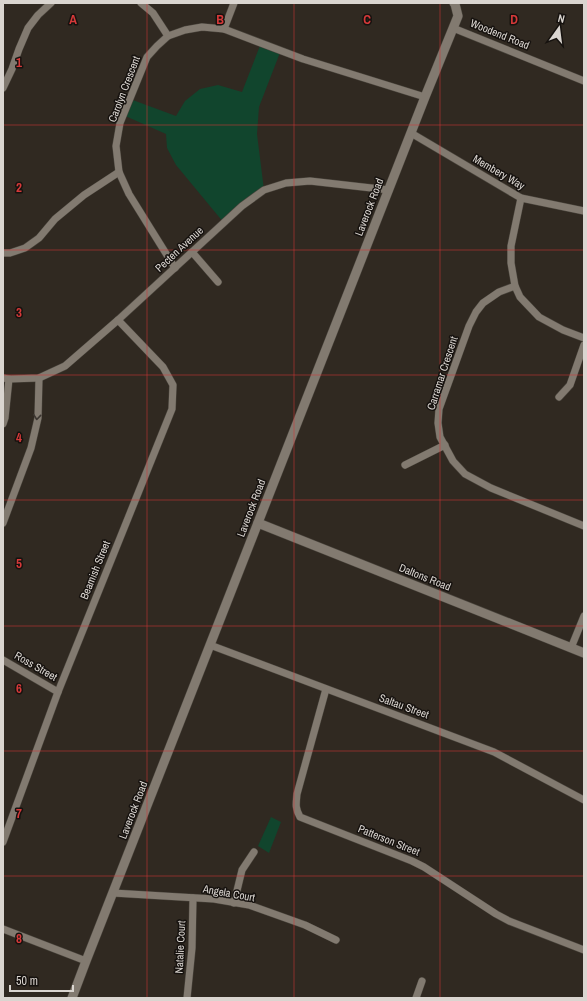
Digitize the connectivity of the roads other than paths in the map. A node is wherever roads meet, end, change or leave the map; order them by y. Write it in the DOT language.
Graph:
graph roads {
  1 [pos="52,3"];
  2 [pos="141,3"];
  3 [pos="234,3"];
  4 [pos="454,3"];
  5 [pos="453,28"];
  6 [pos="224,29"];
  7 [pos="168,36"];
  8 [pos="584,81"];
  9 [pos="3,88"];
  10 [pos="425,97"];
  11 [pos="411,133"];
  12 [pos="119,172"];
  13 [pos="388,190"];
  14 [pos="521,198"];
  15 [pos="584,211"];
  16 [pos="192,252"];
  17 [pos="3,253"];
  18 [pos="175,268"];
  19 [pos="218,282"];
  20 [pos="515,286"];
  21 [pos="118,320"];
  22 [pos="584,338"];
  23 [pos="584,345"];
  24 [pos="39,378"];
  25 [pos="6,379"];
  26 [pos="558,397"];
  27 [pos="3,424"];
  28 [pos="445,446"];
  29 [pos="405,465"];
  30 [pos="3,523"];
  31 [pos="258,524"];
  32 [pos="584,526"];
  33 [pos="584,616"];
  34 [pos="210,645"];
  35 [pos="571,648"];
  36 [pos="584,653"];
  37 [pos="3,660"];
  38 [pos="326,689"];
  39 [pos="58,692"];
  40 [pos="584,800"];
  41 [pos="3,842"];
  42 [pos="254,852"];
  43 [pos="113,894"];
  44 [pos="193,898"];
  45 [pos="234,902"];
  46 [pos="3,929"];
  47 [pos="336,940"];
  48 [pos="584,950"];
  49 [pos="86,961"];
  50 [pos="422,981"];
  51 [pos="72,998"];
  52 [pos="187,998"];
  53 [pos="416,998"];
  1 -- 9 [label="street"];
  2 -- 7 [label="street"];
  3 -- 6 [label="street"];
  4 -- 5 [label="street, Woodend Road"];
  5 -- 8 [label="street, Woodend Road"];
  5 -- 10 [label="street, Laverock Road"];
  6 -- 7 [label="street, Carolyn Crescent"];
  6 -- 10 [label="street, Carolyn Crescent"];
  7 -- 12 [label="street, Carolyn Crescent"];
  10 -- 11 [label="street, Laverock Road"];
  11 -- 13 [label="street, Laverock Road"];
  11 -- 14 [label="street, Membery Way"];
  12 -- 17 [label="street"];
  12 -- 18 [label="street, Carolyn Crescent"];
  13 -- 16 [label="street, Pecten Avenue"];
  13 -- 31 [label="street, Laverock Road"];
  14 -- 15 [label="street, Membery Way"];
  14 -- 20 [label="street"];
  16 -- 18 [label="street, Pecten Avenue"];
  16 -- 19 [label="street"];
  18 -- 21 [label="street, Pecten Avenue"];
  20 -- 22 [label="street"];
  20 -- 28 [label="street, Carramar Crescent"];
  21 -- 24 [label="street, Pecten Avenue"];
  21 -- 39 [label="street, Beamish Street"];
  23 -- 26 [label="street"];
  24 -- 25 [label="street, Pecten Avenue"];
  24 -- 30 [label="street, one-way"];
  25 -- 27 [label="street"];
  28 -- 29 [label="street"];
  28 -- 32 [label="street, Carramar Crescent"];
  31 -- 34 [label="street, Laverock Road"];
  31 -- 35 [label="street, Daltons Road"];
  33 -- 35 [label="street"];
  34 -- 38 [label="street, Saltau Street"];
  34 -- 43 [label="street, Laverock Road"];
  35 -- 36 [label="street, Daltons Road"];
  37 -- 39 [label="street, Ross Street"];
  38 -- 40 [label="street, Saltau Street"];
  38 -- 48 [label="street, Patterson Street"];
  39 -- 41 [label="street, Beamish Street"];
  42 -- 45 [label="street"];
  43 -- 44 [label="street, Angela Court"];
  43 -- 49 [label="street, Laverock Road"];
  44 -- 45 [label="street, Angela Court"];
  44 -- 52 [label="street, Natalie Court"];
  45 -- 47 [label="street, Angela Court"];
  46 -- 49 [label="street"];
  49 -- 51 [label="street, Laverock Road"];
  50 -- 53 [label="street"];
}
